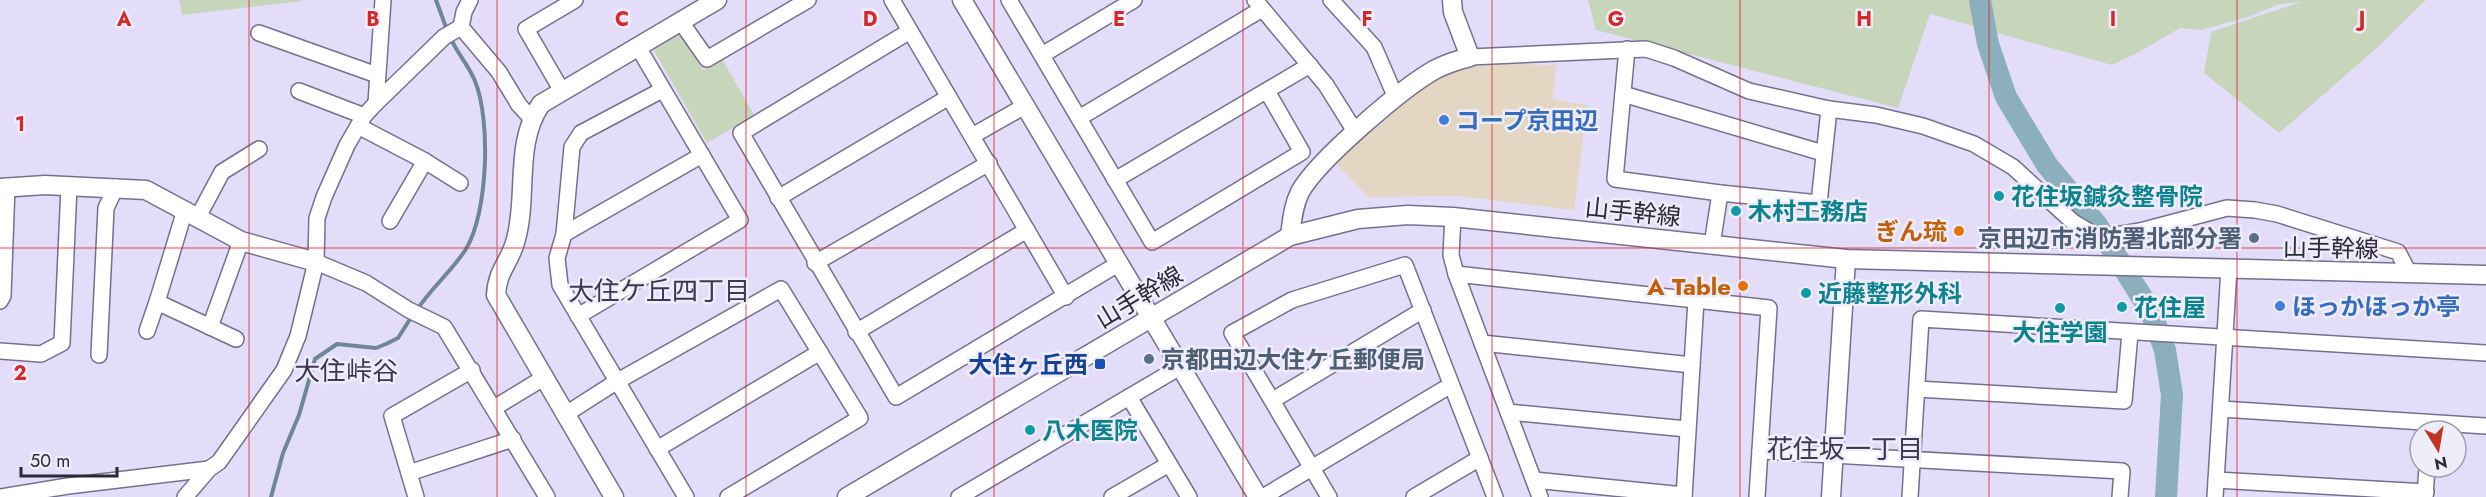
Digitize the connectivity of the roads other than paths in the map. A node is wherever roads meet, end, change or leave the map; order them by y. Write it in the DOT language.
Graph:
graph roads {
  1 [pos="383,0"];
  2 [pos="470,0"];
  3 [pos="575,0"];
  4 [pos="717,0"];
  5 [pos="808,0"];
  6 [pos="892,0"];
  7 [pos="962,0"];
  8 [pos="1009,0"];
  9 [pos="1134,0"];
  10 [pos="1331,0"];
  11 [pos="1452,0"];
  12 [pos="1259,5"];
  13 [pos="681,22"];
  14 [pos="452,31"];
  15 [pos="910,31"];
  16 [pos="259,33"];
  17 [pos="638,47"];
  18 [pos="1627,49"];
  19 [pos="1042,55"];
  20 [pos="1470,57"];
  21 [pos="1310,65"];
  22 [pos="377,75"];
  23 [pos="662,90"];
  24 [pos="299,91"];
  25 [pos="562,91"];
  26 [pos="1267,91"];
  27 [pos="1623,94"];
  28 [pos="949,97"];
  29 [pos="1396,98"];
  30 [pos="376,103"];
  31 [pos="1024,106"];
  32 [pos="1829,109"];
  33 [pos="531,118"];
  34 [pos="1079,118"];
  35 [pos="361,121"];
  36 [pos="1356,133"];
  37 [pos="972,135"];
  38 [pos="259,149"];
  39 [pos="1823,153"];
  40 [pos="702,155"];
  41 [pos="425,161"];
  42 [pos="988,163"];
  43 [pos="1115,180"];
  44 [pos="460,183"];
  45 [pos="69,186"];
  46 [pos="4,187"];
  47 [pos="116,187"];
  48 [pos="1720,193"];
  49 [pos="778,198"];
  50 [pos="191,214"];
  51 [pos="1454,217"];
  52 [pos="390,221"];
  53 [pos="1027,230"];
  54 [pos="564,234"];
  55 [pos="1290,236"];
  56 [pos="241,241"];
  57 [pos="1712,245"];
  58 [pos="1846,259"];
  59 [pos="316,262"];
  60 [pos="815,263"];
  61 [pos="1118,264"];
  62 [pos="2229,269"];
  63 [pos="2409,273"];
  64 [pos="1456,274"];
  65 [pos="2486,275"];
  66 [pos="1066,297"];
  67 [pos="1696,300"];
  68 [pos="0,301"];
  69 [pos="157,302"];
  70 [pos="1423,310"];
  71 [pos="578,316"];
  72 [pos="1151,317"];
  73 [pos="210,327"];
  74 [pos="147,331"];
  75 [pos="856,332"];
  76 [pos="2130,333"];
  77 [pos="236,339"];
  78 [pos="2225,339"];
  79 [pos="1482,343"];
  80 [pos="0,351"];
  81 [pos="820,352"];
  82 [pos="2486,353"];
  83 [pos="99,355"];
  84 [pos="1692,365"];
  85 [pos="1180,367"];
  86 [pos="472,370"];
  87 [pos="545,377"];
  88 [pos="616,382"];
  89 [pos="1451,386"];
  90 [pos="1917,389"];
  91 [pos="1129,397"];
  92 [pos="1273,400"];
  93 [pos="494,408"];
  94 [pos="2221,409"];
  95 [pos="1508,412"];
  96 [pos="566,414"];
  97 [pos="2408,425"];
  98 [pos="2468,426"];
  99 [pos="2486,426"];
  100 [pos="1687,429"];
  101 [pos="513,439"];
  102 [pos="657,449"];
  103 [pos="1760,451"];
  104 [pos="1833,455"];
  105 [pos="1480,458"];
  106 [pos="1913,459"];
  107 [pos="1169,464"];
  108 [pos="1312,468"];
  109 [pos="209,469"];
  110 [pos="409,473"];
  111 [pos="2427,479"];
  112 [pos="1534,480"];
  113 [pos="2216,480"];
  114 [pos="2426,494"];
  115 [pos="1684,496"];
  116 [pos="1,497"];
  117 [pos="185,497"];
  118 [pos="416,497"];
  119 [pos="547,497"];
  120 [pos="614,497"];
  121 [pos="686,497"];
  122 [pos="728,497"];
  123 [pos="847,497"];
  124 [pos="959,497"];
  125 [pos="1112,497"];
  126 [pos="1189,497"];
  127 [pos="1258,497"];
  128 [pos="1263,497"];
  129 [pos="1329,497"];
  130 [pos="1414,497"];
  131 [pos="1495,497"];
  132 [pos="1540,497"];
  133 [pos="1757,497"];
  134 [pos="1831,497"];
  135 [pos="1910,497"];
  136 [pos="2120,497"];
  137 [pos="2215,497"];
  1 -- 22 [label="street"];
  2 -- 14 [label="street"];
  3 -- 25 [label="street"];
  4 -- 13 [label="street"];
  5 -- 13 [label="street"];
  6 -- 15 [label="street"];
  7 -- 31 [label="street"];
  8 -- 19 [label="street"];
  9 -- 19 [label="street"];
  10 -- 29 [label="street"];
  11 -- 20 [label="street"];
  12 -- 21 [label="street"];
  12 -- 34 [label="street"];
  13 -- 17 [label="street"];
  14 -- 30 [label="street"];
  14 -- 33 [label="street"];
  15 -- 28 [label="street"];
  15 -- 49 [label="street"];
  16 -- 22 [label="street"];
  17 -- 23 [label="street"];
  17 -- 25 [label="street"];
  18 -- 20 [label="street"];
  18 -- 27 [label="street"];
  18 -- 32 [label="street"];
  19 -- 34 [label="street"];
  20 -- 29 [label="street"];
  21 -- 26 [label="street"];
  21 -- 36 [label="street"];
  22 -- 30 [label="street"];
  23 -- 40 [label="street"];
  23 -- 54 [label="street"];
  24 -- 35 [label="street"];
  25 -- 33 [label="street"];
  26 -- 43 [label="street"];
  26 -- 43 [label="street"];
  27 -- 39 [label="street"];
  27 -- 48 [label="street"];
  28 -- 37 [label="street"];
  28 -- 49 [label="street"];
  29 -- 36 [label="street"];
  30 -- 35 [label="street"];
  31 -- 37 [label="street"];
  31 -- 61 [label="street"];
  32 -- 39 [label="street"];
  32 -- 63 [label="street"];
  33 -- 87 [label="street"];
  34 -- 43 [label="street"];
  35 -- 41 [label="street"];
  35 -- 59 [label="street"];
  36 -- 55 [label="street"];
  37 -- 42 [label="street"];
  38 -- 50 [label="street"];
  39 -- 48 [label="street"];
  40 -- 54 [label="street"];
  40 -- 71 [label="street"];
  41 -- 44 [label="street"];
  41 -- 52 [label="street"];
  42 -- 53 [label="street"];
  42 -- 60 [label="street"];
  45 -- 46 [label="street"];
  45 -- 47 [label="street"];
  45 -- 80 [label="street"];
  46 -- 68 [label="street"];
  47 -- 50 [label="street"];
  47 -- 83 [label="street"];
  48 -- 57 [label="street"];
  49 -- 60 [label="street"];
  50 -- 56 [label="street"];
  50 -- 69 [label="street"];
  51 -- 55 [label="street, 山手幹線"];
  51 -- 57 [label="street, 山手幹線"];
  51 -- 64 [label="street"];
  53 -- 66 [label="street"];
  53 -- 75 [label="street"];
  54 -- 71 [label="street"];
  55 -- 72 [label="street, 山手幹線"];
  56 -- 59 [label="street"];
  56 -- 73 [label="street"];
  57 -- 58 [label="street, 山手幹線"];
  58 -- 62 [label="street, 山手幹線"];
  58 -- 104 [label="street"];
  59 -- 86 [label="street"];
  59 -- 109 [label="street"];
  60 -- 75 [label="street"];
  61 -- 66 [label="street"];
  61 -- 72 [label="street"];
  62 -- 63 [label="street, 山手幹線"];
  62 -- 78 [label="street"];
  63 -- 65 [label="street, 山手幹線"];
  64 -- 67 [label="street"];
  64 -- 79 [label="street"];
  66 -- 75 [label="street"];
  67 -- 84 [label="street"];
  67 -- 103 [label="street"];
  69 -- 73 [label="street"];
  69 -- 74 [label="street"];
  70 -- 89 [label="street"];
  70 -- 92 [label="street"];
  70 -- 92 [label="street"];
  71 -- 88 [label="street"];
  72 -- 85 [label="street"];
  72 -- 123 [label="street, 山手幹線"];
  73 -- 77 [label="street"];
  76 -- 78 [label="street"];
  76 -- 90 [label="street"];
  76 -- 90 [label="street"];
  78 -- 82 [label="street"];
  78 -- 94 [label="street"];
  79 -- 84 [label="street"];
  79 -- 95 [label="street"];
  81 -- 88 [label="street"];
  81 -- 102 [label="street"];
  81 -- 122 [label="street"];
  84 -- 100 [label="street"];
  85 -- 91 [label="street"];
  85 -- 127 [label="street"];
  86 -- 93 [label="street"];
  86 -- 110 [label="street"];
  87 -- 93 [label="street"];
  87 -- 96 [label="street"];
  88 -- 96 [label="street"];
  88 -- 102 [label="street"];
  89 -- 105 [label="street"];
  89 -- 108 [label="street"];
  90 -- 106 [label="street"];
  91 -- 107 [label="street"];
  91 -- 124 [label="street"];
  92 -- 108 [label="street"];
  93 -- 101 [label="street"];
  94 -- 97 [label="street"];
  94 -- 113 [label="street"];
  95 -- 100 [label="street"];
  95 -- 112 [label="street"];
  96 -- 120 [label="street"];
  98 -- 99 [label="street"];
  100 -- 115 [label="street"];
  101 -- 110 [label="street"];
  101 -- 119 [label="street"];
  102 -- 121 [label="street"];
  103 -- 104 [label="street"];
  103 -- 133 [label="street"];
  104 -- 106 [label="street"];
  104 -- 134 [label="street"];
  105 -- 130 [label="street"];
  105 -- 131 [label="street"];
  106 -- 135 [label="street"];
  106 -- 136 [label="street"];
  107 -- 125 [label="street"];
  107 -- 126 [label="street"];
  108 -- 128 [label="street"];
  108 -- 129 [label="street"];
  109 -- 116 [label="street"];
  109 -- 117 [label="street"];
  110 -- 118 [label="street"];
  111 -- 114 [label="street"];
  112 -- 115 [label="street"];
  112 -- 132 [label="street"];
  113 -- 114 [label="street"];
  113 -- 137 [label="street"];
}
